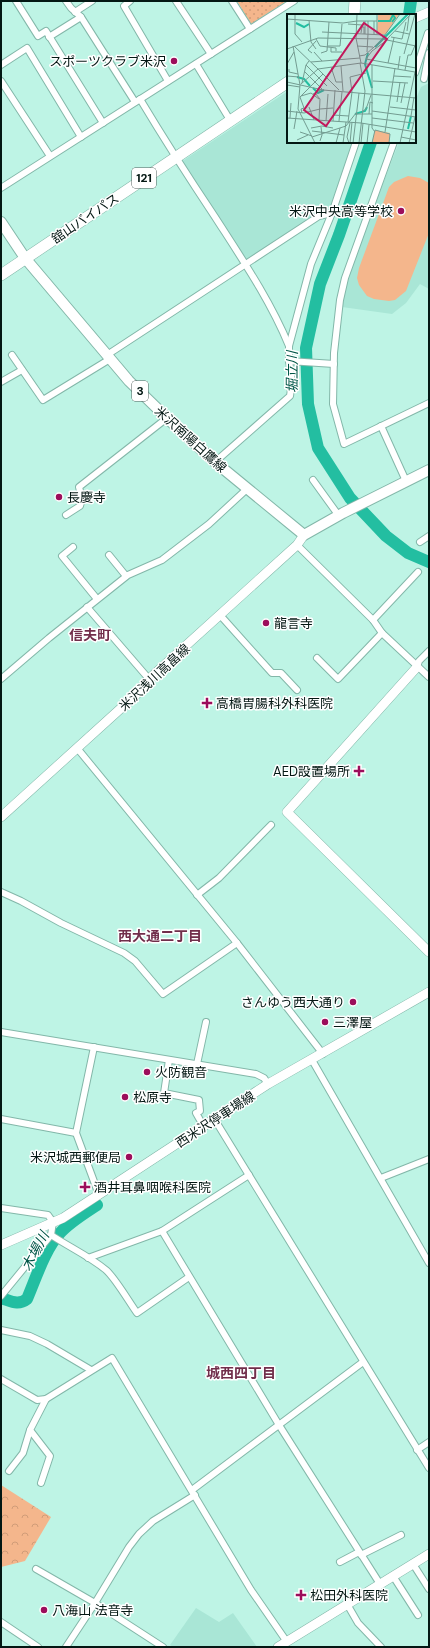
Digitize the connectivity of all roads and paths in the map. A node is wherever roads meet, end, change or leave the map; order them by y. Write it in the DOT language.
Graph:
graph roads {
  1 [pos="16,1"];
  2 [pos="66,1"];
  3 [pos="92,1"];
  4 [pos="130,1"];
  5 [pos="176,1"];
  6 [pos="232,1"];
  7 [pos="294,1"];
  8 [pos="354,1"];
  9 [pos="75,12"];
  10 [pos="427,13"];
  11 [pos="354,14"];
  12 [pos="81,17"];
  13 [pos="416,18"];
  14 [pos="250,29"];
  15 [pos="428,33"];
  16 [pos="49,37"];
  17 [pos="429,53"];
  18 [pos="211,54"];
  19 [pos="196,64"];
  20 [pos="1,65"];
  21 [pos="416,70"];
  22 [pos="429,76"];
  23 [pos="1,81"];
  24 [pos="168,81"];
  25 [pos="287,83"];
  26 [pos="138,101"];
  27 [pos="230,120"];
  28 [pos="103,123"];
  29 [pos="81,137"];
  30 [pos="356,143"];
  31 [pos="394,143"];
  32 [pos="50,156"];
  33 [pos="175,158"];
  34 [pos="1,188"];
  35 [pos="332,213"];
  36 [pos="1,222"];
  37 [pos="25,258"];
  38 [pos="246,265"];
  39 [pos="1,275"];
  40 [pos="289,346"];
  41 [pos="12,356"];
  42 [pos="108,357"];
  43 [pos="290,361"];
  44 [pos="334,364"];
  45 [pos="22,370"];
  46 [pos="1,382"];
  47 [pos="429,403"];
  48 [pos="167,418"];
  49 [pos="381,426"];
  50 [pos="215,462"];
  51 [pos="429,470"];
  52 [pos="313,480"];
  53 [pos="406,481"];
  54 [pos="248,488"];
  55 [pos="66,515"];
  56 [pos="341,515"];
  57 [pos="304,535"];
  58 [pos="429,536"];
  59 [pos="420,542"];
  60 [pos="297,545"];
  61 [pos="73,547"];
  62 [pos="109,555"];
  63 [pos="418,572"];
  64 [pos="126,576"];
  65 [pos="97,599"];
  66 [pos="87,607"];
  67 [pos="220,615"];
  68 [pos="373,620"];
  69 [pos="382,633"];
  70 [pos="429,651"];
  71 [pos="317,658"];
  72 [pos="417,667"];
  73 [pos="429,677"];
  74 [pos="1,678"];
  75 [pos="149,680"];
  76 [pos="297,690"];
  77 [pos="77,748"];
  78 [pos="1,817"];
  79 [pos="271,825"];
  80 [pos="1,892"];
  81 [pos="197,895"];
  82 [pos="237,942"];
  83 [pos="429,952"];
  84 [pos="429,992"];
  85 [pos="206,1022"];
  86 [pos="1,1032"];
  87 [pos="94,1047"];
  88 [pos="323,1054"];
  89 [pos="169,1060"];
  90 [pos="312,1060"];
  91 [pos="197,1064"];
  92 [pos="268,1084"];
  93 [pos="1,1119"];
  94 [pos="215,1120"];
  95 [pos="204,1127"];
  96 [pos="76,1133"];
  97 [pos="429,1159"];
  98 [pos="249,1175"];
  99 [pos="381,1178"];
  100 [pos="98,1195"];
  101 [pos="1,1208"];
  102 [pos="53,1222"];
  103 [pos="162,1231"];
  104 [pos="51,1236"];
  105 [pos="1,1245"];
  106 [pos="88,1258"];
  107 [pos="429,1262"];
  108 [pos="189,1277"];
  109 [pos="2,1294"];
  110 [pos="1,1330"];
  111 [pos="363,1362"];
  112 [pos="90,1370"];
  113 [pos="1,1378"];
  114 [pos="46,1399"];
  115 [pos="279,1425"];
  116 [pos="30,1430"];
  117 [pos="429,1442"];
  118 [pos="417,1450"];
  119 [pos="429,1468"];
  120 [pos="9,1471"];
  121 [pos="41,1483"];
  122 [pos="193,1492"];
  123 [pos="401,1535"];
  124 [pos="360,1554"];
  125 [pos="429,1554"];
  126 [pos="340,1562"];
  127 [pos="413,1564"];
  128 [pos="36,1569"];
  129 [pos="393,1576"];
  130 [pos="380,1584"];
  131 [pos="429,1589"];
  132 [pos="95,1603"];
  133 [pos="347,1604"];
  134 [pos="418,1615"];
  135 [pos="1,1622"];
  136 [pos="287,1642"];
  137 [pos="38,1647"];
  138 [pos="66,1647"];
  139 [pos="163,1647"];
  140 [pos="278,1647"];
  141 [pos="381,1647"];
  1 -- 16 [label="street"];
  2 -- 9 [label="street"];
  3 -- 9 [label="street"];
  4 -- 24 [label="street"];
  5 -- 18 [label="street"];
  6 -- 14 [label="street"];
  7 -- 14 [label="street"];
  8 -- 11 [label="highway"];
  9 -- 12 [label="street"];
  10 -- 13 [label="main road"];
  12 -- 16 [label="street"];
  12 -- 26 [label="street"];
  14 -- 18 [label="street"];
  15 -- 21 [label="street"];
  16 -- 28 [label="street"];
  17 -- 22 [label="street"];
  18 -- 19 [label="street"];
  19 -- 24 [label="street"];
  19 -- 27 [label="street"];
  20 -- 29 [label="street"];
  23 -- 32 [label="street"];
  24 -- 26 [label="street"];
  25 -- 27 [label="highway, 舘山バイパス / 121"];
  26 -- 28 [label="street"];
  26 -- 33 [label="street"];
  27 -- 33 [label="highway, 舘山バイパス / 121"];
  28 -- 29 [label="street"];
  29 -- 32 [label="street"];
  30 -- 35 [label="street"];
  31 -- 44 [label="street"];
  32 -- 34 [label="street"];
  33 -- 37 [label="highway, 舘山バイパス / 121"];
  33 -- 38 [label="street"];
  35 -- 38 [label="street"];
  35 -- 40 [label="street"];
  36 -- 37 [label="main road, 米沢南陽白鷹線 / 3"];
  37 -- 39 [label="highway, 舘山バイパス / 121"];
  37 -- 42 [label="main road, 米沢南陽白鷹線 / 3"];
  38 -- 40 [label="street"];
  38 -- 42 [label="street"];
  40 -- 43 [label="street"];
  41 -- 45 [label="street"];
  42 -- 45 [label="street"];
  42 -- 48 [label="main road, 米沢南陽白鷹線 / 3"];
  43 -- 44 [label="street"];
  43 -- 50 [label="street"];
  44 -- 49 [label="street"];
  45 -- 46 [label="street"];
  47 -- 49 [label="street"];
  48 -- 50 [label="main road, 米沢南陽白鷹線 / 3"];
  48 -- 55 [label="street"];
  49 -- 53 [label="street"];
  50 -- 54 [label="main road, 米沢南陽白鷹線 / 3"];
  51 -- 53 [label="main road"];
  52 -- 56 [label="street"];
  53 -- 56 [label="main road"];
  54 -- 57 [label="main road, 米沢南陽白鷹線 / 3"];
  54 -- 64 [label="street"];
  56 -- 57 [label="main road"];
  57 -- 60 [label="main road, 米沢浅川高畠線"];
  58 -- 59 [label="street"];
  60 -- 67 [label="main road, 米沢浅川高畠線"];
  60 -- 68 [label="street"];
  61 -- 65 [label="street"];
  62 -- 64 [label="street"];
  63 -- 68 [label="street"];
  64 -- 65 [label="street"];
  65 -- 66 [label="street"];
  66 -- 74 [label="street"];
  66 -- 75 [label="street"];
  67 -- 75 [label="main road, 米沢浅川高畠線"];
  67 -- 76 [label="street"];
  68 -- 69 [label="street"];
  69 -- 71 [label="street"];
  69 -- 72 [label="street"];
  70 -- 72 [label="street"];
  72 -- 73 [label="street"];
  72 -- 83 [label="main road"];
  75 -- 77 [label="main road, 米沢浅川高畠線"];
  77 -- 78 [label="main road, 米沢浅川高畠線"];
  77 -- 81 [label="street"];
  79 -- 81 [label="street"];
  80 -- 82 [label="street"];
  81 -- 82 [label="street"];
  82 -- 88 [label="street"];
  84 -- 88 [label="main road, 西米沢停車場線"];
  85 -- 91 [label="street"];
  86 -- 87 [label="street"];
  87 -- 89 [label="street"];
  87 -- 96 [label="street"];
  88 -- 90 [label="main road, 西米沢停車場線"];
  89 -- 91 [label="street"];
  89 -- 95 [label="street"];
  90 -- 92 [label="main road, 西米沢停車場線"];
  90 -- 99 [label="street"];
  91 -- 92 [label="street"];
  92 -- 94 [label="main road, 西米沢停車場線"];
  93 -- 96 [label="street"];
  94 -- 95 [label="main road, 西米沢停車場線"];
  94 -- 98 [label="street"];
  95 -- 100 [label="main road, 西米沢停車場線"];
  96 -- 100 [label="street"];
  97 -- 99 [label="street"];
  98 -- 103 [label="street"];
  98 -- 111 [label="street"];
  99 -- 107 [label="street"];
  100 -- 102 [label="main road, 西米沢停車場線"];
  101 -- 102 [label="street"];
  102 -- 104 [label="street"];
  102 -- 105 [label="main road, 西米沢停車場線"];
  103 -- 106 [label="street"];
  103 -- 108 [label="street"];
  104 -- 106 [label="street"];
  104 -- 109 [label="street"];
  106 -- 108 [label="street"];
  108 -- 115 [label="street"];
  110 -- 112 [label="street"];
  111 -- 115 [label="street"];
  111 -- 118 [label="street"];
  112 -- 114 [label="street"];
  112 -- 122 [label="street"];
  113 -- 114 [label="street"];
  114 -- 116 [label="street"];
  115 -- 122 [label="street"];
  115 -- 124 [label="street"];
  116 -- 120 [label="street"];
  116 -- 121 [label="street"];
  117 -- 118 [label="street"];
  118 -- 119 [label="street"];
  122 -- 132 [label="street"];
  122 -- 136 [label="street"];
  123 -- 124 [label="street"];
  124 -- 126 [label="street"];
  124 -- 130 [label="street"];
  125 -- 127 [label="main road"];
  127 -- 129 [label="main road"];
  127 -- 131 [label="street"];
  128 -- 132 [label="street"];
  129 -- 130 [label="main road"];
  129 -- 134 [label="street"];
  130 -- 133 [label="main road"];
  132 -- 138 [label="street"];
  132 -- 139 [label="street"];
  133 -- 136 [label="main road"];
  133 -- 141 [label="street"];
  135 -- 137 [label="street"];
  136 -- 140 [label="main road"];
}
